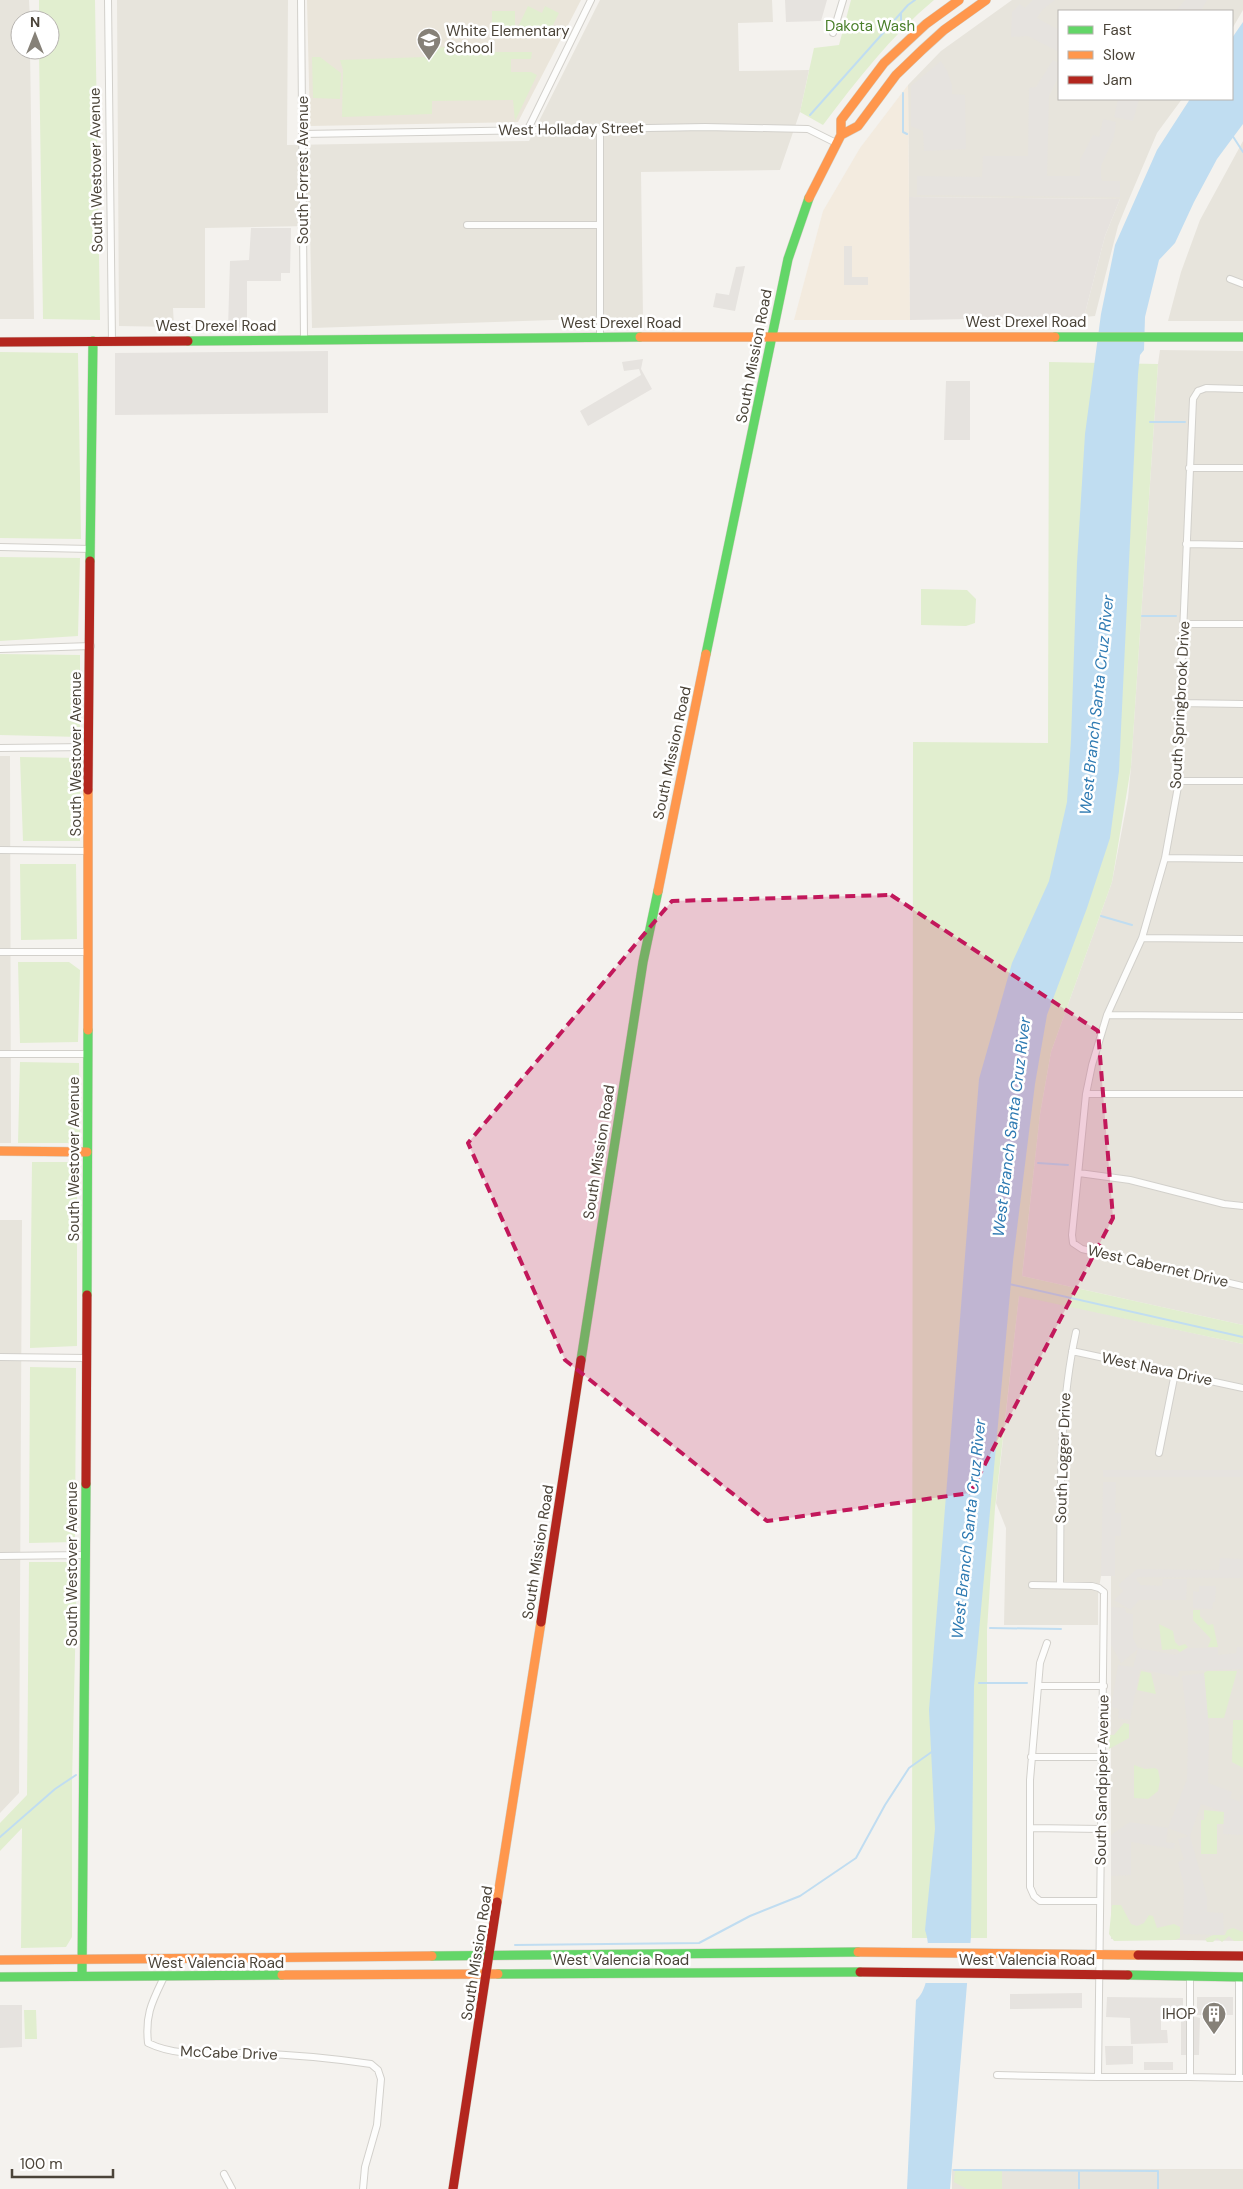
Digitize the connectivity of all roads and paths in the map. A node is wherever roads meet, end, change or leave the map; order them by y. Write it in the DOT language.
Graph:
graph roads {
  1 [pos="108,0"];
  2 [pos="301,0"];
  3 [pos="591,0"];
  4 [pos="843,0"];
  5 [pos="959,0"];
  6 [pos="985,0"];
  7 [pos="833,33"];
  8 [pos="528,129"];
  9 [pos="600,129"];
  10 [pos="303,134"];
  11 [pos="839,139"];
  12 [pos="467,225"];
  13 [pos="600,225"];
  14 [pos="1230,279"];
  15 [pos="1243,284"];
  16 [pos="773,336"];
  17 [pos="600,337"];
  18 [pos="1243,337"];
  19 [pos="304,339"];
  20 [pos="93,341"];
  21 [pos="112,341"];
  22 [pos="0,342"];
  23 [pos="1243,389"];
  24 [pos="1189,468"];
  25 [pos="1243,468"];
  26 [pos="1186,544"];
  27 [pos="1243,545"];
  28 [pos="0,547"];
  29 [pos="91,549"];
  30 [pos="1184,624"];
  31 [pos="1243,624"];
  32 [pos="91,646"];
  33 [pos="0,649"];
  34 [pos="1180,703"];
  35 [pos="1243,704"];
  36 [pos="88,747"];
  37 [pos="0,748"];
  38 [pos="1179,781"];
  39 [pos="1243,781"];
  40 [pos="0,850"];
  41 [pos="90,851"];
  42 [pos="1165,858"];
  43 [pos="1243,859"];
  44 [pos="1142,938"];
  45 [pos="1243,939"];
  46 [pos="0,952"];
  47 [pos="89,952"];
  48 [pos="1107,1015"];
  49 [pos="1243,1016"];
  50 [pos="0,1054"];
  51 [pos="88,1054"];
  52 [pos="1086,1094"];
  53 [pos="1243,1094"];
  54 [pos="0,1151"];
  55 [pos="88,1152"];
  56 [pos="1080,1173"];
  57 [pos="1243,1206"];
  58 [pos="1074,1245"];
  59 [pos="1243,1286"];
  60 [pos="1076,1332"];
  61 [pos="1072,1351"];
  62 [pos="0,1358"];
  63 [pos="87,1358"];
  64 [pos="1175,1374"];
  65 [pos="1243,1388"];
  66 [pos="1159,1453"];
  67 [pos="86,1555"];
  68 [pos="0,1556"];
  69 [pos="1032,1585"];
  70 [pos="1060,1585"];
  71 [pos="1047,1643"];
  72 [pos="1038,1686"];
  73 [pos="1104,1686"];
  74 [pos="1031,1757"];
  75 [pos="1103,1757"];
  76 [pos="1031,1828"];
  77 [pos="1102,1829"];
  78 [pos="1100,1901"];
  79 [pos="1101,1954"];
  80 [pos="1243,1956"];
  81 [pos="490,1957"];
  82 [pos="0,1960"];
  83 [pos="82,1960"];
  84 [pos="1098,1974"];
  85 [pos="487,1975"];
  86 [pos="82,1976"];
  87 [pos="1190,1976"];
  88 [pos="0,1977"];
  89 [pos="164,1977"];
  90 [pos="1241,1977"];
  91 [pos="997,2075"];
  92 [pos="1098,2077"];
  93 [pos="1190,2078"];
  94 [pos="1241,2078"];
  95 [pos="224,2174"];
  96 [pos="232,2189"];
  97 [pos="363,2189"];
  98 [pos="454,2189"];
  1 -- 21 [label="street, South Westover Avenue"];
  2 -- 10 [label="street, South Forrest Avenue"];
  3 -- 8 [label="street"];
  4 -- 7 [label="street"];
  5 -- 11 [label="main road, South Mission Road"];
  6 -- 11 [label="main road"];
  8 -- 9 [label="street, West Holladay Street"];
  8 -- 10 [label="street, West Holladay Street"];
  9 -- 11 [label="street, West Holladay Street"];
  9 -- 13 [label="street"];
  10 -- 19 [label="street, South Forrest Avenue"];
  11 -- 16 [label="main road, South Mission Road"];
  12 -- 13 [label="street"];
  13 -- 17 [label="street"];
  14 -- 15 [label="street"];
  16 -- 17 [label="main road, West Drexel Road"];
  16 -- 18 [label="main road, West Drexel Road"];
  16 -- 81 [label="main road, South Mission Road"];
  17 -- 19 [label="main road, West Drexel Road"];
  19 -- 21 [label="main road, West Drexel Road"];
  20 -- 21 [label="main road, West Drexel Road"];
  20 -- 22 [label="main road, West Drexel Road"];
  20 -- 29 [label="main road, South Westover Avenue"];
  23 -- 24 [label="street, South Springbrook Drive"];
  24 -- 25 [label="street"];
  24 -- 26 [label="street, South Springbrook Drive"];
  26 -- 27 [label="street"];
  26 -- 30 [label="street, South Springbrook Drive"];
  28 -- 29 [label="street"];
  29 -- 32 [label="main road, South Westover Avenue"];
  30 -- 31 [label="street"];
  30 -- 34 [label="street, South Springbrook Drive"];
  32 -- 33 [label="street"];
  32 -- 36 [label="main road, South Westover Avenue"];
  34 -- 35 [label="street"];
  34 -- 38 [label="street, South Springbrook Drive"];
  36 -- 37 [label="street"];
  36 -- 41 [label="main road, South Westover Avenue"];
  38 -- 39 [label="street"];
  38 -- 42 [label="street, South Springbrook Drive"];
  40 -- 41 [label="street"];
  41 -- 47 [label="main road, South Westover Avenue"];
  42 -- 43 [label="street"];
  42 -- 44 [label="street, South Springbrook Drive"];
  44 -- 45 [label="street"];
  44 -- 48 [label="street, South Springbrook Drive"];
  46 -- 47 [label="street"];
  47 -- 51 [label="main road, South Westover Avenue"];
  48 -- 49 [label="street"];
  48 -- 52 [label="street, South Springbrook Drive"];
  50 -- 51 [label="street"];
  51 -- 55 [label="main road, South Westover Avenue"];
  52 -- 53 [label="street"];
  52 -- 56 [label="street, South Springbrook Drive"];
  54 -- 55 [label="main road"];
  55 -- 63 [label="main road, South Westover Avenue"];
  56 -- 57 [label="street"];
  56 -- 58 [label="street, South Springbrook Drive"];
  58 -- 59 [label="street, West Cabernet Drive"];
  60 -- 61 [label="street, South Logger Drive"];
  61 -- 64 [label="street, West Nava Drive"];
  61 -- 70 [label="street, South Logger Drive"];
  62 -- 63 [label="street"];
  63 -- 67 [label="main road, South Westover Avenue"];
  64 -- 65 [label="street, West Nava Drive"];
  64 -- 66 [label="street"];
  67 -- 68 [label="street"];
  67 -- 83 [label="main road, South Westover Avenue"];
  69 -- 70 [label="street"];
  70 -- 73 [label="street, South Sandpiper Avenue"];
  71 -- 72 [label="street"];
  72 -- 73 [label="street"];
  72 -- 74 [label="street"];
  73 -- 75 [label="street, South Sandpiper Avenue"];
  74 -- 75 [label="street"];
  74 -- 76 [label="street"];
  75 -- 77 [label="street, South Sandpiper Avenue"];
  76 -- 77 [label="street"];
  76 -- 78 [label="street"];
  77 -- 78 [label="street, South Sandpiper Avenue"];
  78 -- 79 [label="street, South Sandpiper Avenue"];
  79 -- 80 [label="main road, West Valencia Road"];
  79 -- 81 [label="main road, West Valencia Road"];
  79 -- 84 [label="street, South Sandpiper Avenue"];
  81 -- 83 [label="main road, West Valencia Road"];
  81 -- 85 [label="main road, South Mission Road"];
  82 -- 83 [label="main road, West Valencia Road"];
  83 -- 86 [label="main road, South Westover Avenue"];
  84 -- 85 [label="main road, West Valencia Road"];
  84 -- 87 [label="main road, West Valencia Road"];
  84 -- 92 [label="street, South Sandpiper Avenue"];
  85 -- 89 [label="main road, West Valencia Road"];
  85 -- 98 [label="main road, South Mission Road"];
  86 -- 88 [label="main road, West Valencia Road"];
  86 -- 89 [label="main road, West Valencia Road"];
  87 -- 90 [label="main road, West Valencia Road"];
  87 -- 93 [label="street"];
  89 -- 97 [label="street, McCabe Drive"];
  90 -- 94 [label="street"];
  91 -- 92 [label="street"];
  92 -- 93 [label="street"];
  93 -- 94 [label="street"];
  95 -- 96 [label="street"];
}
